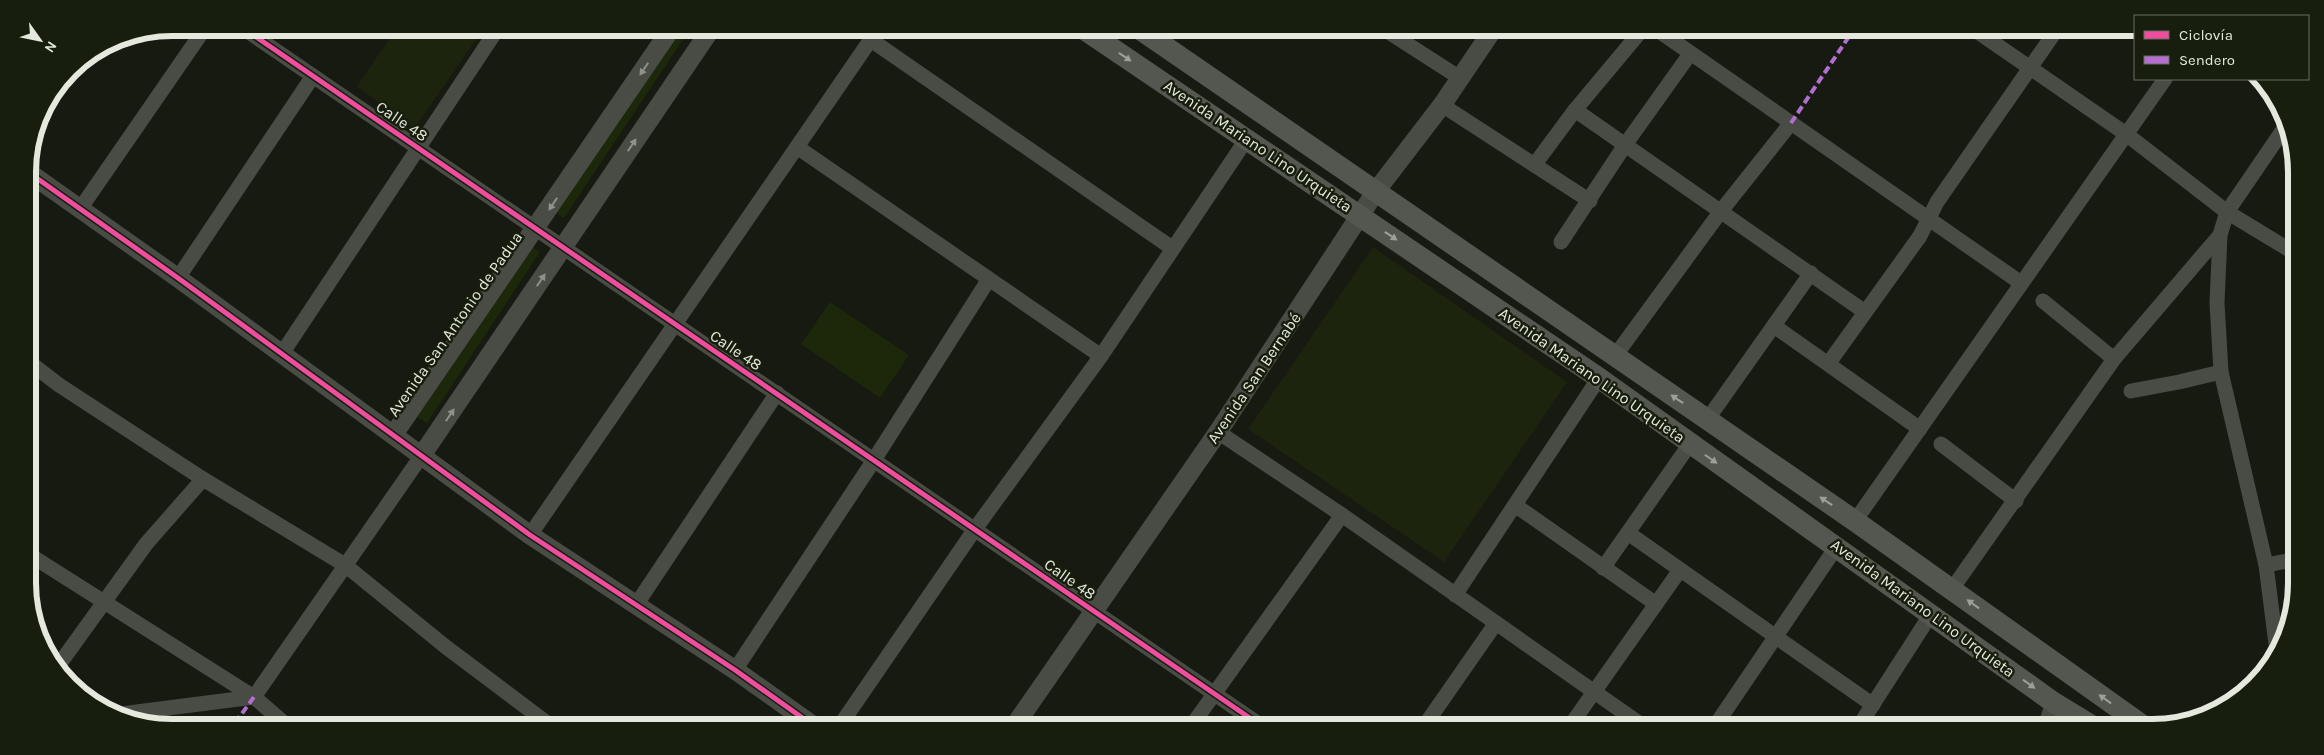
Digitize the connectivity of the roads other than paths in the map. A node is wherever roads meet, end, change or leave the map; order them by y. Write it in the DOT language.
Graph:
graph roads {
  1 [pos="199,36"];
  2 [pos="256,36"];
  3 [pos="493,36"];
  4 [pos="666,36"];
  5 [pos="706,36"];
  6 [pos="873,36"];
  7 [pos="875,36"];
  8 [pos="1094,36"];
  9 [pos="1150,36"];
  10 [pos="1396,36"];
  11 [pos="1489,36"];
  12 [pos="1637,36"];
  13 [pos="1666,36"];
  14 [pos="1984,36"];
  15 [pos="2052,36"];
  16 [pos="1690,54"];
  17 [pos="2030,68"];
  18 [pos="313,76"];
  19 [pos="1460,78"];
  20 [pos="2163,80"];
  21 [pos="631,88"];
  22 [pos="1442,105"];
  23 [pos="658,107"];
  24 [pos="1575,110"];
  25 [pos="1791,123"];
  26 [pos="2282,133"];
  27 [pos="2126,134"];
  28 [pos="1246,140"];
  29 [pos="1625,145"];
  30 [pos="797,147"];
  31 [pos="418,148"];
  32 [pos="1535,164"];
  33 [pos="37,178"];
  34 [pos="1376,191"];
  35 [pos="1590,201"];
  36 [pos="80,209"];
  37 [pos="1721,211"];
  38 [pos="2228,212"];
  39 [pos="1361,216"];
  40 [pos="1929,219"];
  41 [pos="536,228"];
  42 [pos="2220,235"];
  43 [pos="1561,242"];
  44 [pos="563,247"];
  45 [pos="1172,248"];
  46 [pos="2288,249"];
  47 [pos="1811,273"];
  48 [pos="178,278"];
  49 [pos="989,279"];
  50 [pos="2021,283"];
  51 [pos="2043,301"];
  52 [pos="1866,312"];
  53 [pos="675,324"];
  54 [pos="1774,326"];
  55 [pos="281,354"];
  56 [pos="1101,356"];
  57 [pos="1615,356"];
  58 [pos="2114,359"];
  59 [pos="1828,364"];
  60 [pos="37,368"];
  61 [pos="2221,372"];
  62 [pos="1599,378"];
  63 [pos="2131,391"];
  64 [pos="777,393"];
  65 [pos="1707,420"];
  66 [pos="1920,429"];
  67 [pos="1218,432"];
  68 [pos="394,434"];
  69 [pos="1690,444"];
  70 [pos="1941,444"];
  71 [pos="422,455"];
  72 [pos="874,460"];
  73 [pos="202,479"];
  74 [pos="2016,501"];
  75 [pos="1515,505"];
  76 [pos="1342,515"];
  77 [pos="1855,521"];
  78 [pos="975,529"];
  79 [pos="1628,533"];
  80 [pos="530,535"];
  81 [pos="1837,546"];
  82 [pos="36,558"];
  83 [pos="2288,561"];
  84 [pos="345,565"];
  85 [pos="2266,565"];
  86 [pos="1603,568"];
  87 [pos="1680,570"];
  88 [pos="1952,589"];
  89 [pos="1455,595"];
  90 [pos="104,603"];
  91 [pos="1656,604"];
  92 [pos="636,605"];
  93 [pos="1094,611"];
  94 [pos="1931,614"];
  95 [pos="1496,623"];
  96 [pos="1776,635"];
  97 [pos="2275,638"];
  98 [pos="61,661"];
  99 [pos="735,670"];
  100 [pos="1594,692"];
  101 [pos="1213,694"];
  102 [pos="254,697"];
  103 [pos="2053,702"];
  104 [pos="1873,705"];
  105 [pos="133,712"];
  106 [pos="1196,718"];
  107 [pos="1250,718"];
  108 [pos="1430,718"];
  109 [pos="1575,718"];
  110 [pos="1632,718"];
  111 [pos="1720,718"];
  112 [pos="1864,718"];
  113 [pos="2048,718"];
  114 [pos="2079,718"];
  115 [pos="2132,718"];
  116 [pos="279,719"];
  117 [pos="541,719"];
  118 [pos="804,719"];
  119 [pos="844,719"];
  120 [pos="1018,719"];
  1 -- 36 [label="street"];
  2 -- 18 [label="street, Calle 48"];
  3 -- 31 [label="street"];
  4 -- 21 [label="street, Avenida San Antonio de Padua, one-way"];
  5 -- 23 [label="street"];
  6 -- 30 [label="street"];
  7 -- 45 [label="street"];
  8 -- 28 [label="main road, Avenida Mariano Lino Urquieta, one-way"];
  9 -- 34 [label="main road, Avenida Mariano Lino Urquieta"];
  10 -- 19 [label="street"];
  11 -- 19 [label="street, Avenida San Bernabé"];
  12 -- 24 [label="street"];
  13 -- 16 [label="street"];
  14 -- 17 [label="street"];
  15 -- 17 [label="street"];
  16 -- 25 [label="street"];
  16 -- 29 [label="street"];
  17 -- 27 [label="street"];
  17 -- 40 [label="street"];
  18 -- 31 [label="street, Calle 48"];
  18 -- 48 [label="street"];
  19 -- 22 [label="street, Avenida San Bernabé"];
  20 -- 27 [label="street"];
  21 -- 23 [label="street"];
  21 -- 41 [label="street, Avenida San Antonio de Padua, one-way"];
  22 -- 32 [label="street"];
  22 -- 34 [label="street, Avenida San Bernabé"];
  44 -- 23 [label="street, one-way"];
  24 -- 29 [label="street"];
  24 -- 32 [label="street"];
  25 -- 37 [label="street"];
  25 -- 40 [label="street"];
  26 -- 38 [label="street"];
  27 -- 38 [label="street"];
  27 -- 50 [label="street"];
  28 -- 39 [label="main road, Avenida Mariano Lino Urquieta"];
  28 -- 45 [label="street"];
  29 -- 35 [label="street"];
  29 -- 37 [label="street"];
  30 -- 49 [label="street"];
  30 -- 53 [label="street"];
  31 -- 41 [label="street, Calle 48"];
  31 -- 55 [label="street"];
  32 -- 35 [label="street"];
  33 -- 36 [label="street"];
  34 -- 39 [label="street, Avenida San Bernabé"];
  34 -- 57 [label="main road, Avenida Mariano Lino Urquieta"];
  35 -- 43 [label="street"];
  36 -- 48 [label="street"];
  37 -- 47 [label="street"];
  37 -- 57 [label="street"];
  38 -- 42 [label="street"];
  38 -- 46 [label="street"];
  39 -- 62 [label="main road, Avenida Mariano Lino Urquieta, one-way"];
  39 -- 67 [label="street, Avenida San Bernabé"];
  40 -- 50 [label="street"];
  40 -- 52 [label="street"];
  41 -- 44 [label="street, Calle 48"];
  41 -- 68 [label="street, Avenida San Antonio de Padua"];
  42 -- 58 [label="street"];
  42 -- 61 [label="street"];
  44 -- 53 [label="street, Calle 48"];
  71 -- 44 [label="street, one-way"];
  45 -- 56 [label="street"];
  47 -- 52 [label="street"];
  47 -- 54 [label="street"];
  48 -- 55 [label="street"];
  49 -- 56 [label="street"];
  49 -- 72 [label="street"];
  50 -- 66 [label="street"];
  51 -- 58 [label="street"];
  52 -- 59 [label="street"];
  53 -- 64 [label="street, Calle 48"];
  53 -- 80 [label="street"];
  54 -- 59 [label="street"];
  54 -- 65 [label="street"];
  55 -- 68 [label="street"];
  56 -- 78 [label="street"];
  65 -- 57 [label="main road, Avenida Mariano Lino Urquieta, one-way"];
  58 -- 74 [label="street"];
  59 -- 66 [label="street"];
  60 -- 73 [label="street"];
  61 -- 63 [label="street"];
  61 -- 85 [label="street"];
  62 -- 69 [label="main road, Avenida Mariano Lino Urquieta"];
  62 -- 75 [label="street"];
  64 -- 72 [label="street, Calle 48"];
  64 -- 92 [label="street"];
  77 -- 65 [label="main road, Avenida Mariano Lino Urquieta, one-way"];
  66 -- 77 [label="street"];
  67 -- 76 [label="street"];
  67 -- 93 [label="street, Avenida San Bernabé"];
  68 -- 71 [label="street"];
  69 -- 79 [label="street"];
  69 -- 81 [label="main road, Avenida Mariano Lino Urquieta, one-way"];
  70 -- 74 [label="street"];
  71 -- 80 [label="street"];
  71 -- 84 [label="street"];
  72 -- 78 [label="street, Calle 48"];
  72 -- 99 [label="street"];
  73 -- 84 [label="street"];
  73 -- 90 [label="street"];
  74 -- 88 [label="street"];
  75 -- 86 [label="street"];
  75 -- 89 [label="street"];
  76 -- 89 [label="street"];
  76 -- 101 [label="street"];
  77 -- 88 [label="main road, Avenida Mariano Lino Urquieta"];
  78 -- 93 [label="street, Calle 48"];
  78 -- 119 [label="street"];
  79 -- 86 [label="street"];
  79 -- 87 [label="street"];
  80 -- 92 [label="street"];
  81 -- 94 [label="main road, Avenida Mariano Lino Urquieta"];
  81 -- 96 [label="street"];
  82 -- 90 [label="street"];
  83 -- 85 [label="street"];
  84 -- 102 [label="street"];
  84 -- 117 [label="street"];
  85 -- 97 [label="street"];
  86 -- 91 [label="street"];
  87 -- 91 [label="street"];
  87 -- 96 [label="street"];
  115 -- 88 [label="main road, Avenida Mariano Lino Urquieta, one-way"];
  89 -- 95 [label="street"];
  90 -- 98 [label="street"];
  90 -- 102 [label="street"];
  91 -- 100 [label="street"];
  92 -- 99 [label="street"];
  93 -- 101 [label="street, Calle 48"];
  93 -- 120 [label="street, Avenida San Bernabé"];
  94 -- 103 [label="main road, Avenida Mariano Lino Urquieta, one-way"];
  94 -- 104 [label="street"];
  95 -- 100 [label="street"];
  95 -- 108 [label="street"];
  96 -- 104 [label="street"];
  96 -- 111 [label="street"];
  99 -- 118 [label="street"];
  100 -- 109 [label="street"];
  100 -- 110 [label="street"];
  101 -- 106 [label="street"];
  101 -- 107 [label="street, Calle 48"];
  102 -- 105 [label="street"];
  102 -- 116 [label="street"];
  103 -- 113 [label="street"];
  103 -- 114 [label="main road, Avenida Mariano Lino Urquieta"];
  104 -- 112 [label="street"];
}
